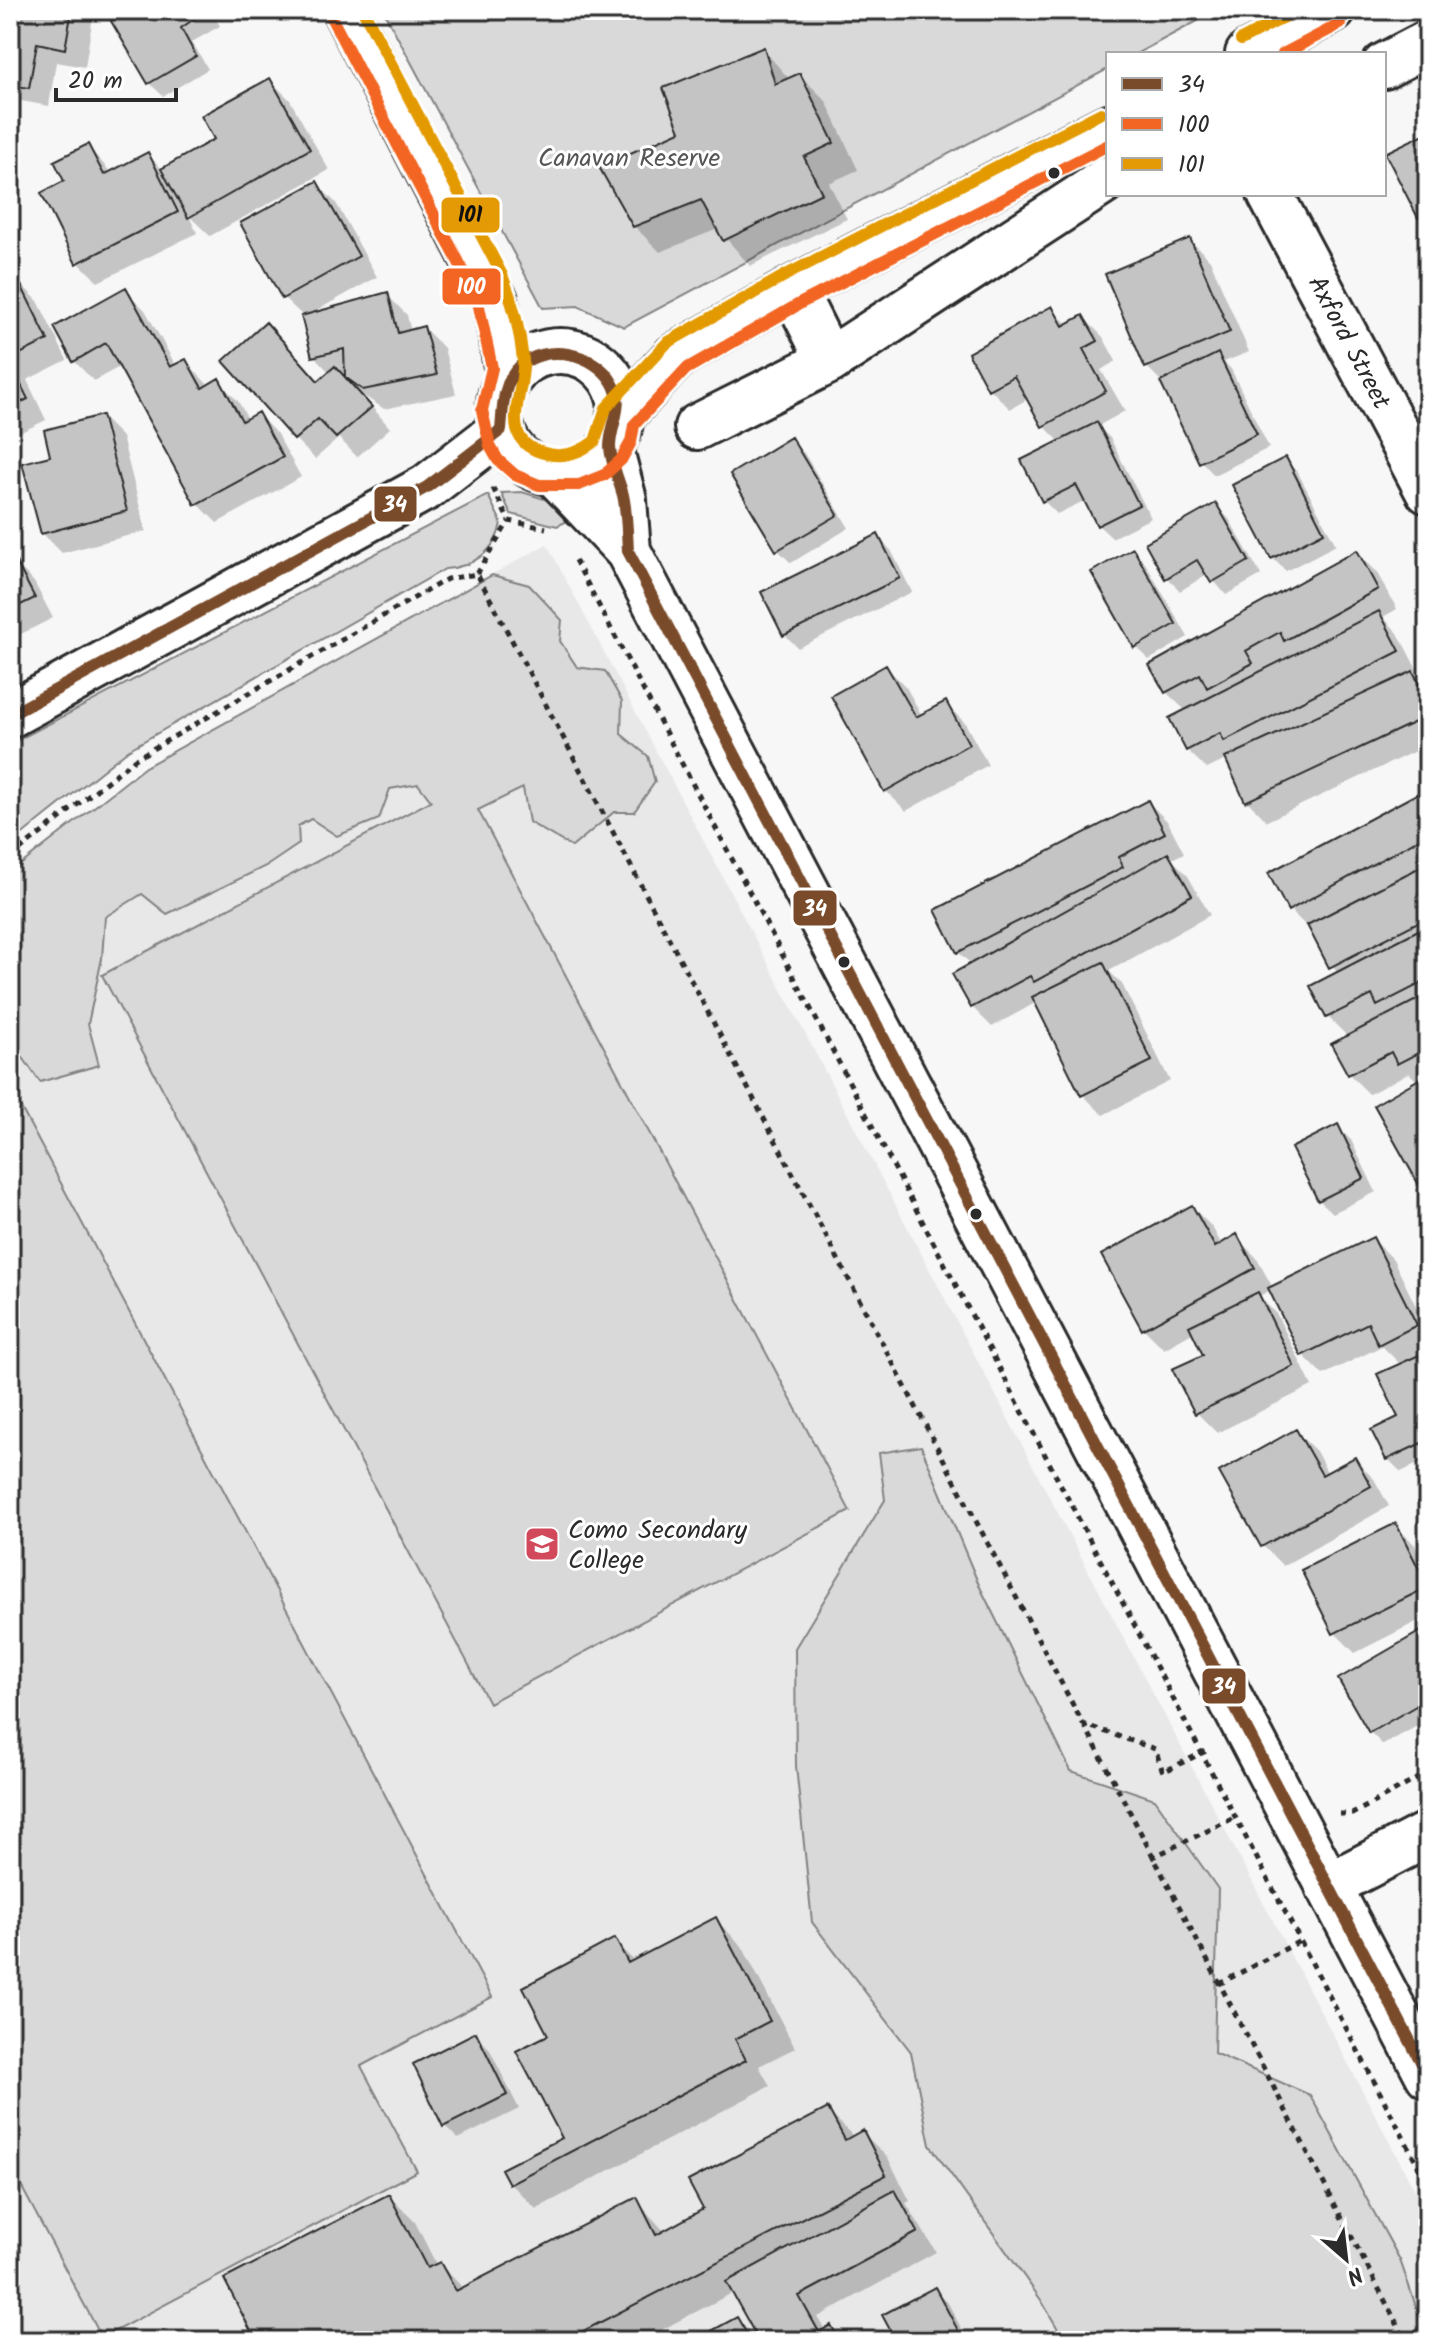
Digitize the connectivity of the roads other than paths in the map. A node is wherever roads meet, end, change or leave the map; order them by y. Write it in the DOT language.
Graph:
graph roads {
  1 [pos="345,10"];
  2 [pos="1333,10"];
  3 [pos="1428,43"];
  4 [pos="1252,52"];
  5 [pos="1386,65"];
  6 [pos="1106,128"];
  7 [pos="1106,180"];
  8 [pos="1271,196"];
  9 [pos="793,289"];
  10 [pos="495,300"];
  11 [pos="565,354"];
  12 [pos="676,356"];
  13 [pos="829,361"];
  14 [pos="509,378"];
  15 [pos="697,427"];
  16 [pos="615,433"];
  17 [pos="527,456"];
  18 [pos="1428,491"];
  19 [pos="628,551"];
  20 [pos="10,715"];
  21 [pos="1428,1834"];
  22 [pos="1328,1886"];
  23 [pos="1428,2075"];
  1 -- 10 [label="street"];
  2 -- 4 [label="street"];
  3 -- 5 [label="street"];
  6 -- 9 [label="street"];
  7 -- 13 [label="street"];
  8 -- 18 [label="street, Axford Street"];
  9 -- 12 [label="street"];
  9 -- 13 [label="street"];
  10 -- 11 [label="street"];
  10 -- 14 [label="street"];
  11 -- 12 [label="street"];
  11 -- 14 [label="street"];
  11 -- 16 [label="street"];
  12 -- 16 [label="street"];
  13 -- 15 [label="street"];
  14 -- 17 [label="street"];
  16 -- 17 [label="street"];
  16 -- 19 [label="street"];
  17 -- 19 [label="street"];
  17 -- 20 [label="street"];
  19 -- 22 [label="street"];
  21 -- 22 [label="street"];
  22 -- 23 [label="street"];
}
